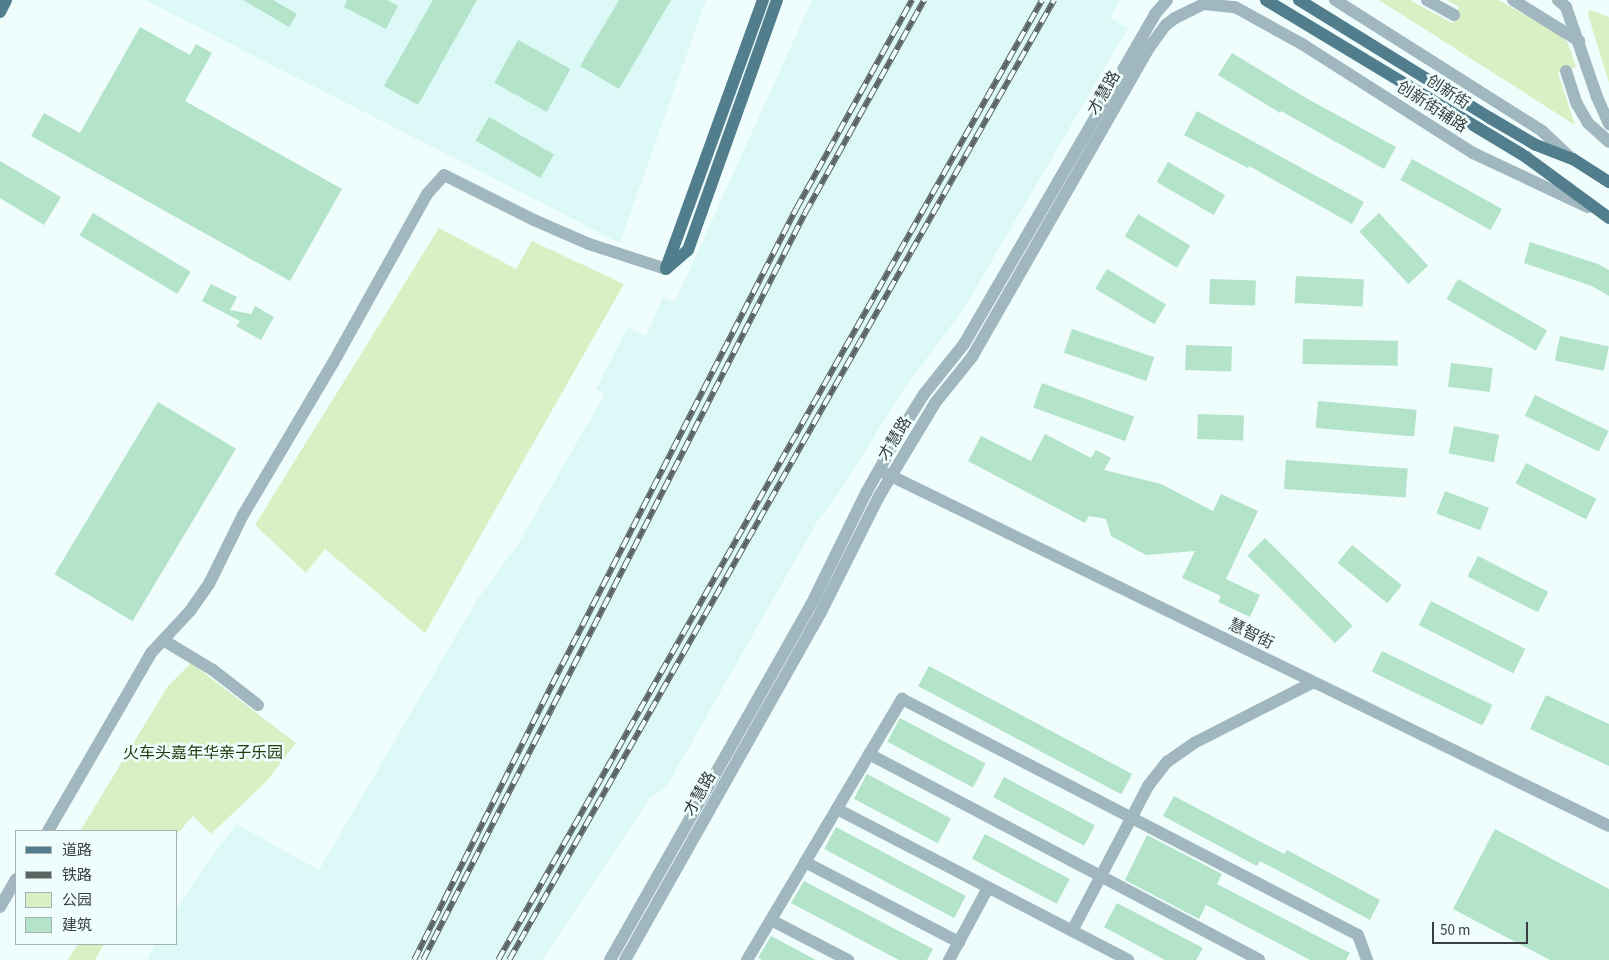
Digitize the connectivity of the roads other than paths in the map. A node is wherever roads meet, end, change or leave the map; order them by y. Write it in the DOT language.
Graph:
graph roads {
  1 [pos="763,0"];
  2 [pos="777,0"];
  3 [pos="1167,0"];
  4 [pos="1247,0"];
  5 [pos="1266,0"];
  6 [pos="1299,0"];
  7 [pos="1335,0"];
  8 [pos="1427,0"];
  9 [pos="1513,0"];
  10 [pos="1558,0"];
  11 [pos="1250,14"];
  12 [pos="1454,14"];
  13 [pos="1579,41"];
  14 [pos="1566,71"];
  15 [pos="1609,124"];
  16 [pos="1609,142"];
  17 [pos="1573,160"];
  18 [pos="1609,182"];
  19 [pos="1606,216"];
  20 [pos="666,269"];
  21 [pos="881,467"];
  22 [pos="894,473"];
  23 [pos="163,640"];
  24 [pos="1312,683"];
  25 [pos="258,705"];
  26 [pos="869,754"];
  27 [pos="836,809"];
  28 [pos="1609,817"];
  29 [pos="1131,818"];
  30 [pos="1609,826"];
  31 [pos="49,830"];
  32 [pos="805,862"];
  33 [pos="1100,876"];
  34 [pos="15,881"];
  35 [pos="988,888"];
  36 [pos="0,907"];
  37 [pos="771,920"];
  38 [pos="1072,931"];
  39 [pos="959,942"];
  40 [pos="610,960"];
  41 [pos="625,960"];
  42 [pos="747,960"];
  43 [pos="848,960"];
  44 [pos="949,960"];
  45 [pos="1128,960"];
  46 [pos="1259,960"];
  47 [pos="1367,960"];
  1 -- 20 [label="main road"];
  2 -- 20 [label="main road"];
  3 -- 21 [label="street, 才慧路"];
  4 -- 11 [label="street"];
  5 -- 19 [label="main road, 创新街"];
  6 -- 17 [label="main road, 创新街"];
  7 -- 17 [label="street"];
  8 -- 12 [label="street"];
  9 -- 13 [label="street"];
  10 -- 13 [label="street"];
  11 -- 19 [label="street, 创新街辅路"];
  11 -- 22 [label="street, 才慧路"];
  13 -- 15 [label="street"];
  14 -- 16 [label="street"];
  17 -- 18 [label="main road, 创新街"];
  20 -- 23 [label="street"];
  21 -- 22 [label="street, 慧智街"];
  21 -- 40 [label="street, 才慧路"];
  22 -- 24 [label="street, 慧智街"];
  22 -- 28 [label="street, 慧智街"];
  22 -- 41 [label="street, 才慧路"];
  23 -- 25 [label="street"];
  23 -- 31 [label="street"];
  24 -- 29 [label="street"];
  24 -- 30 [label="street, 慧智街"];
  26 -- 27 [label="street"];
  26 -- 29 [label="street"];
  26 -- 33 [label="street"];
  27 -- 32 [label="street"];
  27 -- 35 [label="street"];
  29 -- 33 [label="street"];
  29 -- 47 [label="street"];
  32 -- 37 [label="street"];
  32 -- 39 [label="street"];
  33 -- 38 [label="street"];
  33 -- 46 [label="street"];
  34 -- 36 [label="street"];
  35 -- 38 [label="street"];
  35 -- 39 [label="street"];
  37 -- 42 [label="street"];
  37 -- 43 [label="street"];
  38 -- 45 [label="street"];
  39 -- 44 [label="street"];
}
